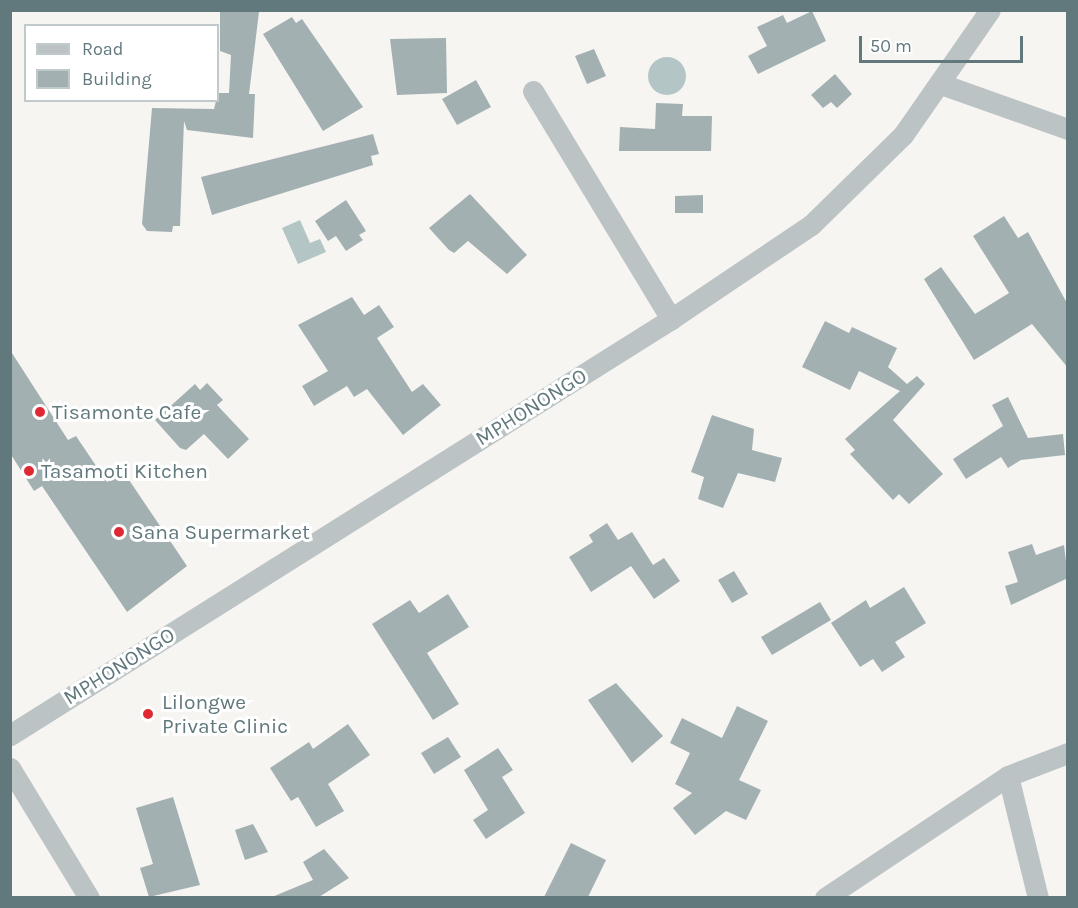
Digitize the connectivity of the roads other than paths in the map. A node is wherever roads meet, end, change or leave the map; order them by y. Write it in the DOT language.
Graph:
graph roads {
  1 [pos="990,10"];
  2 [pos="941,84"];
  3 [pos="533,92"];
  4 [pos="1068,129"];
  5 [pos="671,319"];
  6 [pos="10,735"];
  7 [pos="1068,753"];
  8 [pos="10,768"];
  9 [pos="1008,776"];
  10 [pos="89,897"];
  11 [pos="825,897"];
  12 [pos="1038,897"];
  1 -- 2 [label="street, MPHONONGO"];
  2 -- 4 [label="street"];
  2 -- 5 [label="street, MPHONONGO"];
  3 -- 5 [label="street"];
  5 -- 6 [label="street, MPHONONGO"];
  7 -- 9 [label="street"];
  8 -- 10 [label="street"];
  9 -- 11 [label="street"];
  9 -- 12 [label="street"];
}
